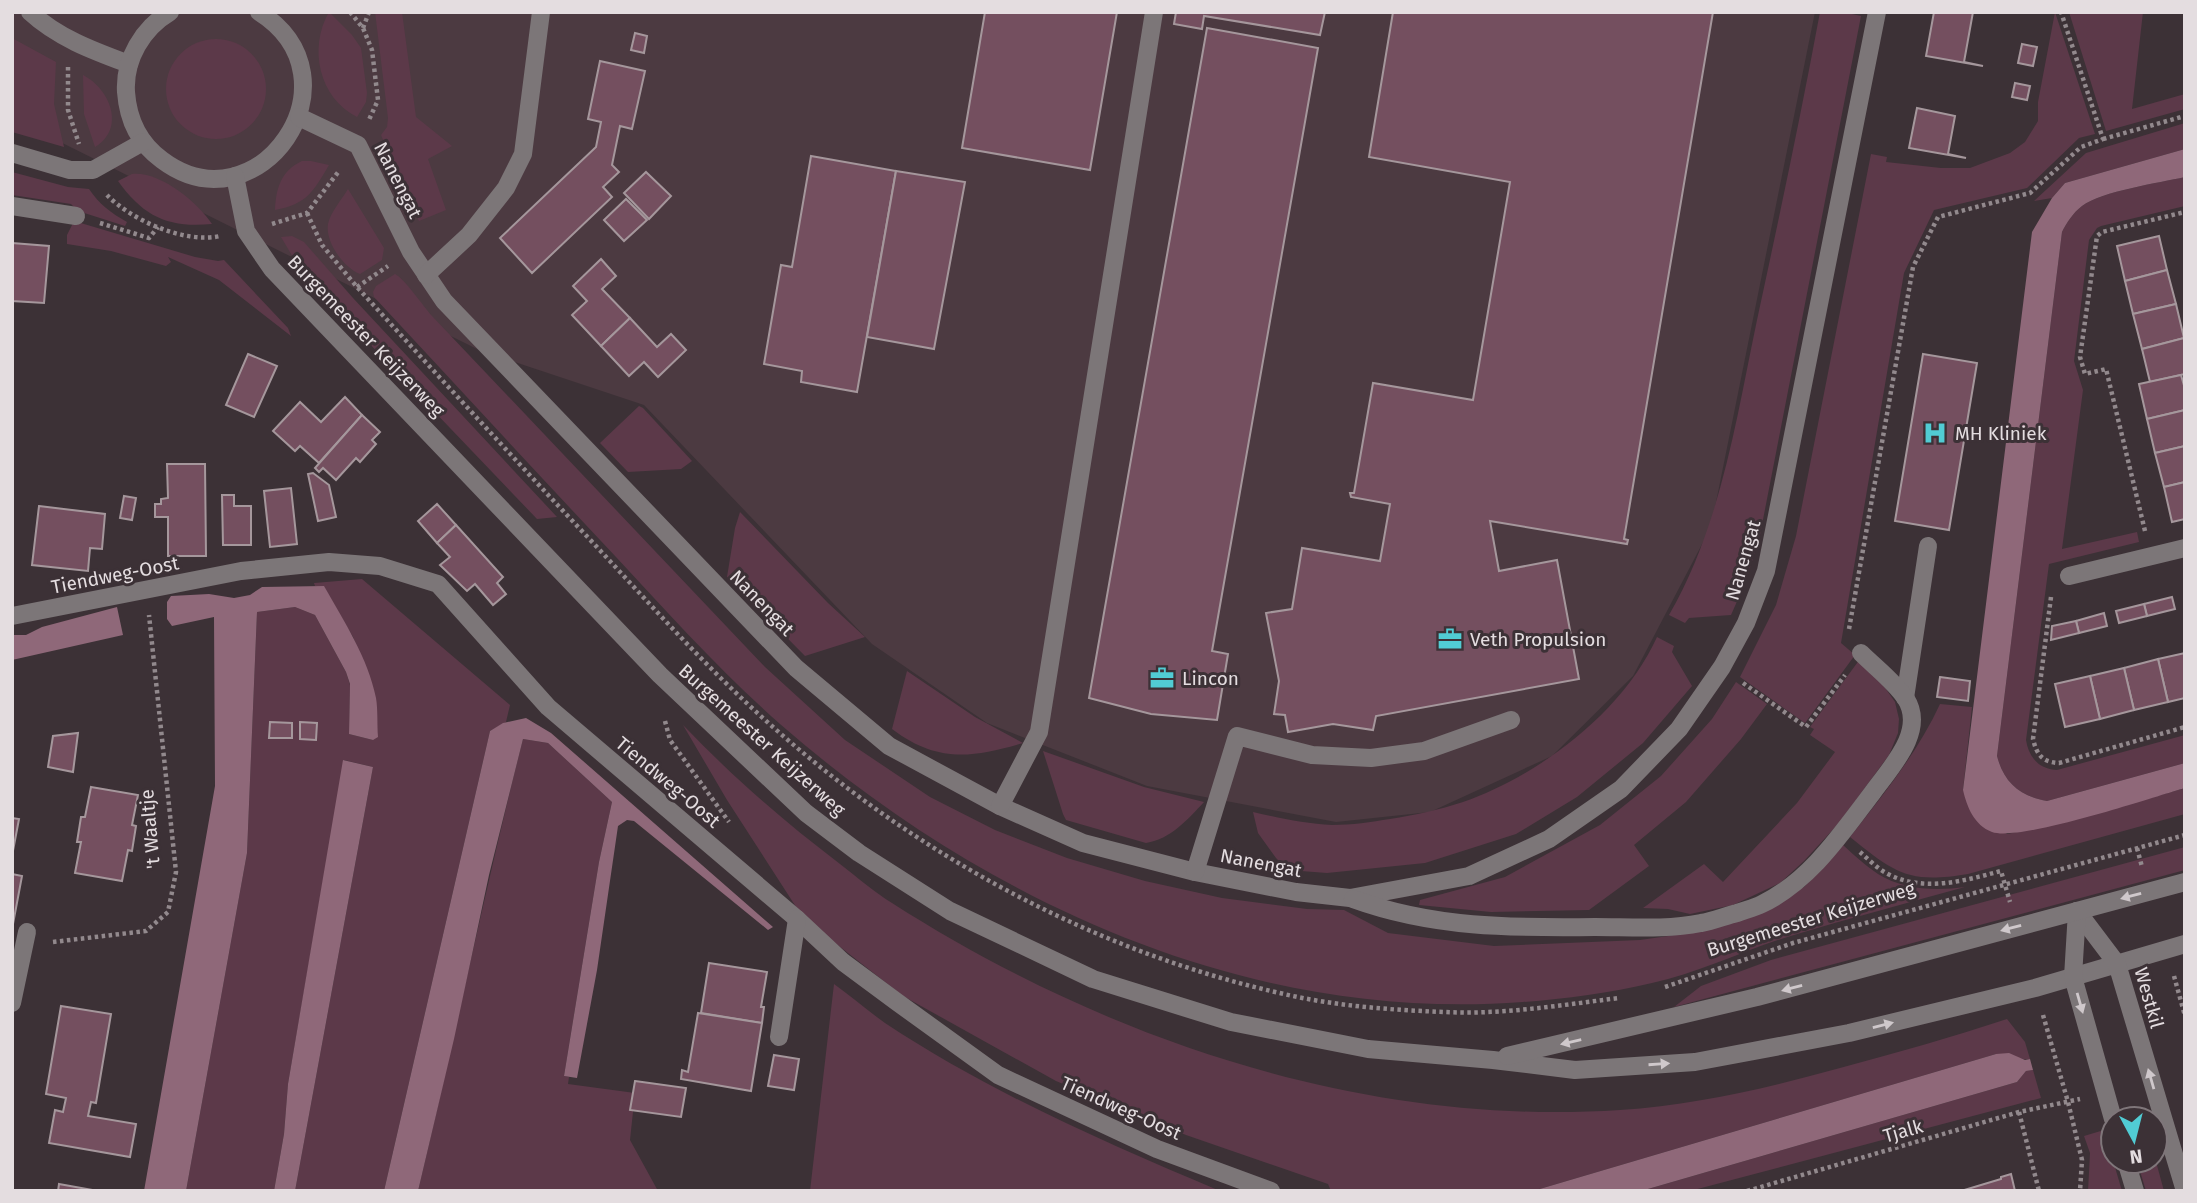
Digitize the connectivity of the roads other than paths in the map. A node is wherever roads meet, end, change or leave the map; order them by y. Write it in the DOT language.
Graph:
graph roads {
  1 [pos="30,12"];
  2 [pos="170,12"];
  3 [pos="258,12"];
  4 [pos="541,12"];
  5 [pos="1154,12"];
  6 [pos="1877,12"];
  7 [pos="281,19"];
  8 [pos="129,64"];
  9 [pos="299,117"];
  10 [pos="144,142"];
  11 [pos="12,153"];
  12 [pos="235,176"];
  13 [pos="12,206"];
  14 [pos="76,216"];
  15 [pos="426,275"];
  16 [pos="1928,546"];
  17 [pos="2185,548"];
  18 [pos="2069,576"];
  19 [pos="12,616"];
  20 [pos="1861,653"];
  21 [pos="1905,698"];
  22 [pos="1511,720"];
  23 [pos="1000,806"];
  24 [pos="1195,872"];
  25 [pos="2185,882"];
  26 [pos="1350,898"];
  27 [pos="2077,911"];
  28 [pos="797,919"];
  29 [pos="25,941"];
  30 [pos="2185,944"];
  31 [pos="2117,964"];
  32 [pos="2073,976"];
  33 [pos="12,1003"];
  34 [pos="779,1037"];
  35 [pos="1493,1060"];
  36 [pos="2109,1105"];
  37 [pos="1271,1191"];
  38 [pos="2185,1191"];
  1 -- 8 [label="street"];
  2 -- 8 [label="street"];
  3 -- 7 [label="street"];
  4 -- 15 [label="street"];
  5 -- 23 [label="street"];
  6 -- 26 [label="street, Nanengat"];
  7 -- 9 [label="street"];
  8 -- 10 [label="street"];
  9 -- 12 [label="street"];
  9 -- 15 [label="street, Nanengat"];
  10 -- 11 [label="street"];
  10 -- 12 [label="street"];
  12 -- 35 [label="street, Burgemeester Keijzerweg"];
  13 -- 14 [label="street"];
  15 -- 23 [label="street, Nanengat"];
  16 -- 21 [label="street"];
  17 -- 18 [label="street"];
  19 -- 28 [label="street, Tiendweg-Oost"];
  20 -- 21 [label="street"];
  21 -- 26 [label="street, Nanengat"];
  22 -- 24 [label="street"];
  23 -- 24 [label="street, Nanengat"];
  24 -- 26 [label="street, Nanengat"];
  25 -- 27 [label="street, Burgemeester Keijzerweg, one-way"];
  27 -- 31 [label="street, Westkil"];
  27 -- 32 [label="street"];
  27 -- 35 [label="street, Burgemeester Keijzerweg, one-way"];
  28 -- 34 [label="street"];
  28 -- 37 [label="street, Tiendweg-Oost"];
  29 -- 33 [label="street"];
  30 -- 31 [label="street, Burgemeester Keijzerweg"];
  31 -- 32 [label="street, Burgemeester Keijzerweg"];
  38 -- 31 [label="street, Westkil, one-way"];
  35 -- 32 [label="street, Burgemeester Keijzerweg, one-way"];
  32 -- 36 [label="street, one-way"];
}
